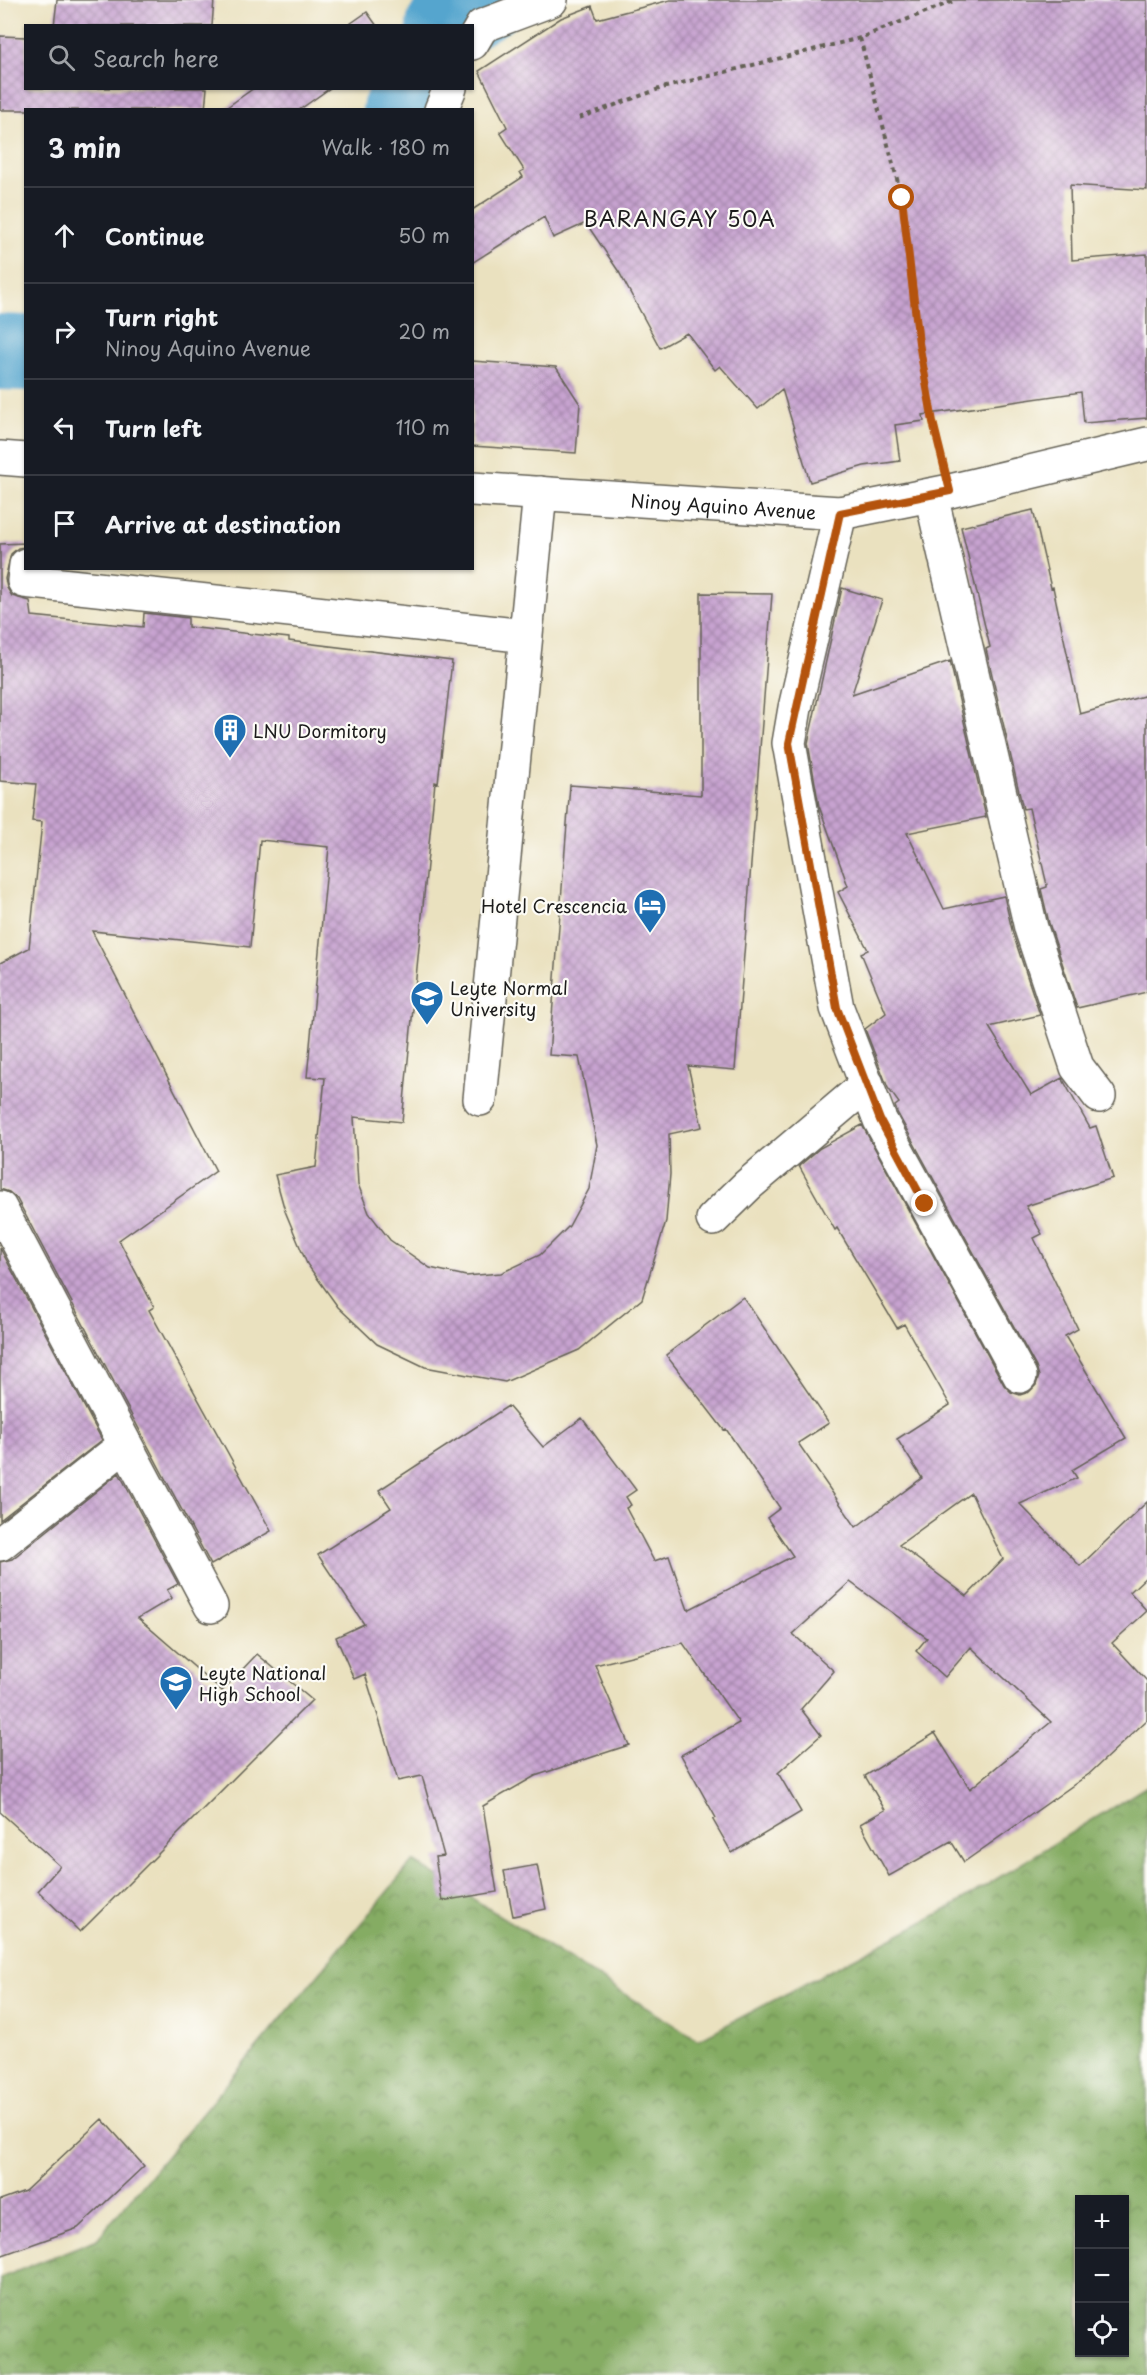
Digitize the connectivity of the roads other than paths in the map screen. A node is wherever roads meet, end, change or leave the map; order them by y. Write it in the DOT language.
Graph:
graph roads {
  1 [pos="550,0"];
  2 [pos="474,40"];
  3 [pos="449,90"];
  4 [pos="442,108"];
  5 [pos="1147,444"];
  6 [pos="0,458"];
  7 [pos="24,460"];
  8 [pos="474,489"];
  9 [pos="540,493"];
  10 [pos="941,493"];
  11 [pos="840,513"];
  12 [pos="25,570"];
  13 [pos="526,636"];
  14 [pos="867,1084"];
  15 [pos="1099,1096"];
  16 [pos="480,1099"];
  17 [pos="0,1208"];
  18 [pos="713,1219"];
  19 [pos="1020,1376"];
  20 [pos="125,1445"];
  21 [pos="0,1544"];
  22 [pos="211,1606"];
  1 -- 2 [label="main road"];
  3 -- 4 [label="main road"];
  5 -- 10 [label="main road, Ninoy Aquino Avenue"];
  6 -- 7 [label="main road"];
  8 -- 9 [label="main road, Ninoy Aquino Avenue"];
  9 -- 11 [label="main road, Ninoy Aquino Avenue"];
  9 -- 13 [label="main road"];
  10 -- 11 [label="main road, Ninoy Aquino Avenue"];
  10 -- 15 [label="main road"];
  11 -- 14 [label="main road"];
  12 -- 13 [label="main road"];
  13 -- 16 [label="main road"];
  14 -- 18 [label="main road"];
  14 -- 19 [label="main road"];
  17 -- 20 [label="main road"];
  20 -- 21 [label="main road"];
  20 -- 22 [label="main road"];
}
